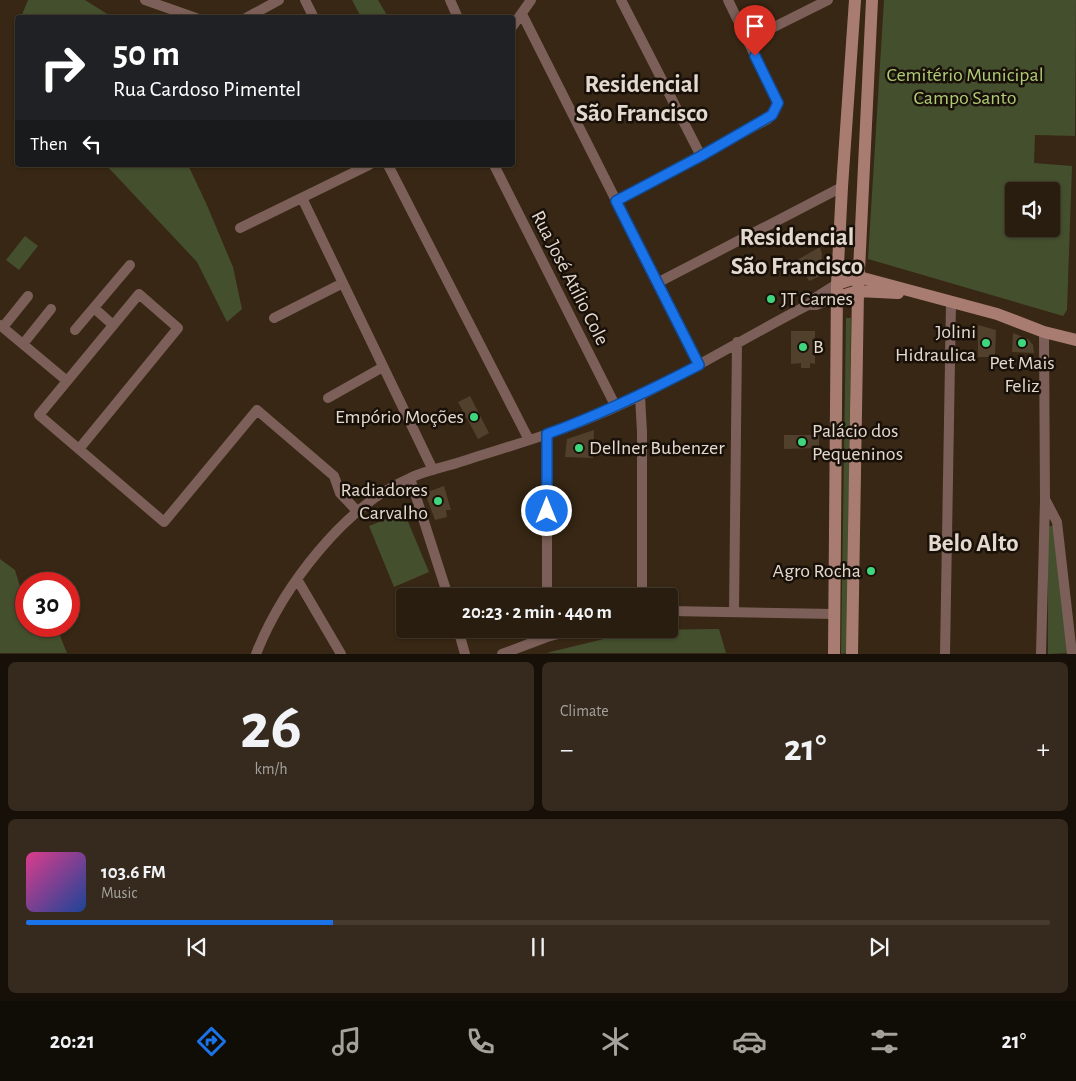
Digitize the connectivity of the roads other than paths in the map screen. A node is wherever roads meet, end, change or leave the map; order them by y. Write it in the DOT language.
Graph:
graph roads {
  1 [pos="145,0"];
  2 [pos="279,0"];
  3 [pos="305,0"];
  4 [pos="450,0"];
  5 [pos="531,0"];
  6 [pos="621,0"];
  7 [pos="728,0"];
  8 [pos="828,0"];
  9 [pos="855,0"];
  10 [pos="872,0"];
  11 [pos="522,14"];
  12 [pos="188,15"];
  13 [pos="252,15"];
  14 [pos="312,15"];
  15 [pos="457,15"];
  16 [pos="515,23"];
  17 [pos="748,40"];
  18 [pos="701,156"];
  19 [pos="365,167"];
  20 [pos="389,167"];
  21 [pos="495,167"];
  22 [pos="842,187"];
  23 [pos="302,198"];
  24 [pos="616,201"];
  25 [pos="240,228"];
  26 [pos="130,266"];
  27 [pos="858,277"];
  28 [pos="343,283"];
  29 [pos="657,283"];
  30 [pos="837,284"];
  31 [pos="858,291"];
  32 [pos="908,291"];
  33 [pos="28,296"];
  34 [pos="838,297"];
  35 [pos="950,303"];
  36 [pos="808,305"];
  37 [pos="94,308"];
  38 [pos="51,309"];
  39 [pos="274,318"];
  40 [pos="113,325"];
  41 [pos="1,326"];
  42 [pos="75,330"];
  43 [pos="1044,332"];
  44 [pos="1076,340"];
  45 [pos="737,342"];
  46 [pos="23,344"];
  47 [pos="699,365"];
  48 [pos="383,367"];
  49 [pos="67,381"];
  50 [pos="640,396"];
  51 [pos="328,398"];
  52 [pos="616,407"];
  53 [pos="547,434"];
  54 [pos="529,440"];
  55 [pos="79,448"];
  56 [pos="433,470"];
  57 [pos="410,478"];
  58 [pos="1045,500"];
  59 [pos="357,511"];
  60 [pos="297,578"];
  61 [pos="445,588"];
  62 [pos="547,588"];
  63 [pos="642,588"];
  64 [pos="678,611"];
  65 [pos="734,612"];
  66 [pos="834,614"];
  67 [pos="461,638"];
  68 [pos="536,638"];
  69 [pos="256,654"];
  70 [pos="340,654"];
  71 [pos="465,654"];
  72 [pos="502,654"];
  73 [pos="834,654"];
  74 [pos="852,654"];
  75 [pos="945,654"];
  76 [pos="1041,654"];
  77 [pos="1072,654"];
  1 -- 12 [label="street"];
  2 -- 13 [label="street"];
  3 -- 14 [label="street"];
  4 -- 15 [label="street"];
  5 -- 11 [label="street"];
  6 -- 18 [label="street"];
  7 -- 17 [label="street"];
  8 -- 17 [label="street"];
  9 -- 22 [label="main road"];
  10 -- 27 [label="main road"];
  11 -- 16 [label="street"];
  11 -- 24 [label="street"];
  17 -- 18 [label="street"];
  18 -- 24 [label="street"];
  19 -- 23 [label="street"];
  20 -- 54 [label="street"];
  21 -- 52 [label="street, Rua José Atílio Cole"];
  22 -- 29 [label="street"];
  22 -- 30 [label="main road"];
  23 -- 25 [label="street"];
  23 -- 28 [label="street"];
  24 -- 29 [label="street"];
  26 -- 37 [label="street"];
  27 -- 30 [label="main road"];
  27 -- 31 [label="main road"];
  27 -- 32 [label="main road"];
  28 -- 39 [label="street"];
  28 -- 48 [label="street"];
  29 -- 47 [label="street"];
  30 -- 34 [label="main road"];
  30 -- 36 [label="street"];
  31 -- 32 [label="main road"];
  31 -- 34 [label="main road"];
  31 -- 74 [label="main road"];
  32 -- 35 [label="main road"];
  33 -- 41 [label="street"];
  34 -- 36 [label="street"];
  34 -- 66 [label="main road"];
  35 -- 43 [label="main road"];
  35 -- 75 [label="street"];
  36 -- 45 [label="street"];
  37 -- 40 [label="street"];
  37 -- 42 [label="street"];
  38 -- 46 [label="street"];
  40 -- 49 [label="street"];
  40 -- 55 [label="street"];
  41 -- 46 [label="street"];
  43 -- 44 [label="main road"];
  43 -- 58 [label="street"];
  45 -- 47 [label="street"];
  45 -- 65 [label="street"];
  46 -- 49 [label="street"];
  47 -- 50 [label="street"];
  48 -- 51 [label="street"];
  48 -- 56 [label="street"];
  49 -- 55 [label="street"];
  50 -- 52 [label="street"];
  50 -- 63 [label="street"];
  52 -- 53 [label="street"];
  53 -- 54 [label="street"];
  53 -- 62 [label="street"];
  54 -- 56 [label="street"];
  55 -- 59 [label="street"];
  56 -- 57 [label="street"];
  57 -- 59 [label="street"];
  57 -- 61 [label="street"];
  58 -- 76 [label="street"];
  58 -- 77 [label="street"];
  59 -- 60 [label="street"];
  60 -- 69 [label="street"];
  60 -- 70 [label="street"];
  64 -- 65 [label="street"];
  65 -- 66 [label="street"];
  66 -- 73 [label="main road"];
  67 -- 71 [label="street"];
  68 -- 72 [label="street"];
}
